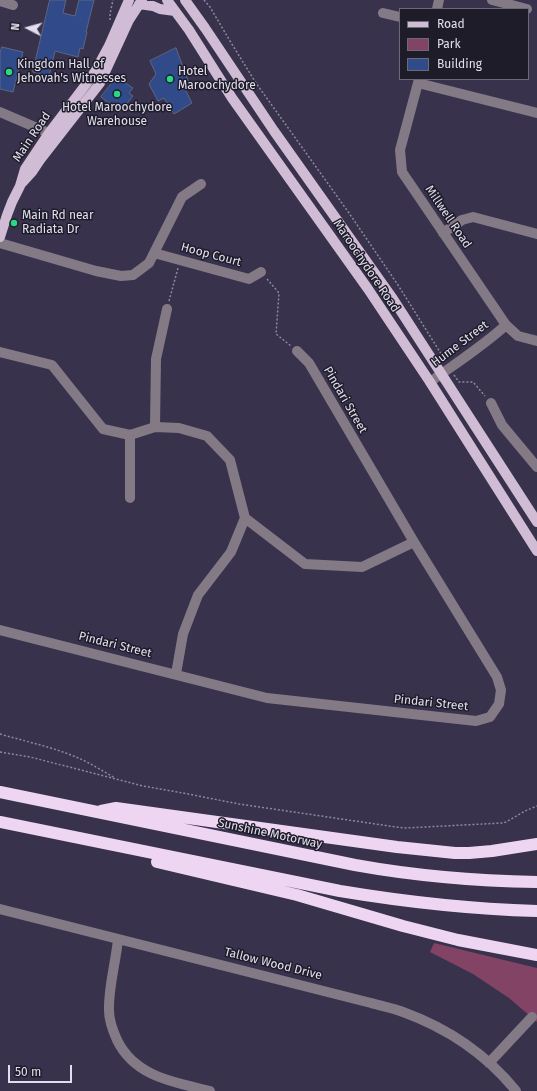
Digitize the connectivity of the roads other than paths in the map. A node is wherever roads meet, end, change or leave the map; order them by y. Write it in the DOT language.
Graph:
graph roads {
  1 [pos="129,0"];
  2 [pos="166,0"];
  3 [pos="185,0"];
  4 [pos="492,0"];
  5 [pos="0,1"];
  6 [pos="141,2"];
  7 [pos="13,5"];
  8 [pos="524,8"];
  9 [pos="175,11"];
  10 [pos="382,13"];
  11 [pos="399,17"];
  12 [pos="418,81"];
  13 [pos="0,112"];
  14 [pos="537,113"];
  15 [pos="54,135"];
  16 [pos="201,184"];
  17 [pos="443,233"];
  18 [pos="537,234"];
  19 [pos="0,237"];
  20 [pos="0,243"];
  21 [pos="154,253"];
  22 [pos="261,272"];
  23 [pos="167,309"];
  24 [pos="506,325"];
  25 [pos="537,341"];
  26 [pos="297,351"];
  27 [pos="0,352"];
  28 [pos="442,374"];
  29 [pos="430,382"];
  30 [pos="491,403"];
  31 [pos="155,428"];
  32 [pos="130,435"];
  33 [pos="537,467"];
  34 [pos="130,498"];
  35 [pos="245,518"];
  36 [pos="537,522"];
  37 [pos="414,542"];
  38 [pos="537,551"];
  39 [pos="0,630"];
  40 [pos="176,674"];
  41 [pos="0,792"];
  42 [pos="94,812"];
  43 [pos="0,822"];
  44 [pos="65,835"];
  45 [pos="537,844"];
  46 [pos="537,882"];
  47 [pos="0,909"];
  48 [pos="537,911"];
  49 [pos="118,939"];
  50 [pos="537,955"];
  51 [pos="532,1017"];
  52 [pos="489,1064"];
  53 [pos="210,1091"];
  54 [pos="516,1091"];
  1 -- 15 [label="main road, Main Road"];
  2 -- 9 [label="main road, Maroochydore Road"];
  3 -- 28 [label="main road, Maroochydore Road"];
  4 -- 8 [label="street"];
  5 -- 7 [label="street"];
  6 -- 9 [label="main road"];
  6 -- 15 [label="main road, Main Road"];
  9 -- 29 [label="main road, Maroochydore Road"];
  10 -- 11 [label="street"];
  12 -- 14 [label="street"];
  12 -- 17 [label="street, Millwell Road"];
  13 -- 15 [label="street"];
  15 -- 19 [label="main road, Main Road"];
  16 -- 21 [label="street"];
  17 -- 18 [label="street"];
  17 -- 24 [label="street, Millwell Road"];
  20 -- 21 [label="street"];
  21 -- 22 [label="street, Hoop Court"];
  23 -- 31 [label="street"];
  24 -- 25 [label="street, Millwell Road"];
  24 -- 28 [label="street, Hume Street"];
  26 -- 37 [label="street, Pindari Street"];
  27 -- 32 [label="street"];
  28 -- 29 [label="street, Hume Street"];
  28 -- 36 [label="main road, Maroochydore Road"];
  29 -- 38 [label="main road, Maroochydore Road"];
  30 -- 33 [label="street"];
  31 -- 32 [label="street"];
  31 -- 35 [label="street"];
  32 -- 34 [label="street"];
  35 -- 37 [label="street"];
  35 -- 40 [label="street"];
  37 -- 40 [label="street, Pindari Street"];
  39 -- 40 [label="street, Pindari Street"];
  41 -- 42 [label="highway, Sunshine Motorway"];
  42 -- 45 [label="highway"];
  42 -- 46 [label="highway, Sunshine Motorway"];
  43 -- 44 [label="highway"];
  44 -- 48 [label="highway"];
  44 -- 50 [label="highway"];
  47 -- 49 [label="street, Tallow Wood Drive"];
  49 -- 52 [label="street, Tallow Wood Drive"];
  49 -- 53 [label="street"];
  51 -- 52 [label="street"];
  52 -- 54 [label="street, Tallow Wood Drive"];
}
